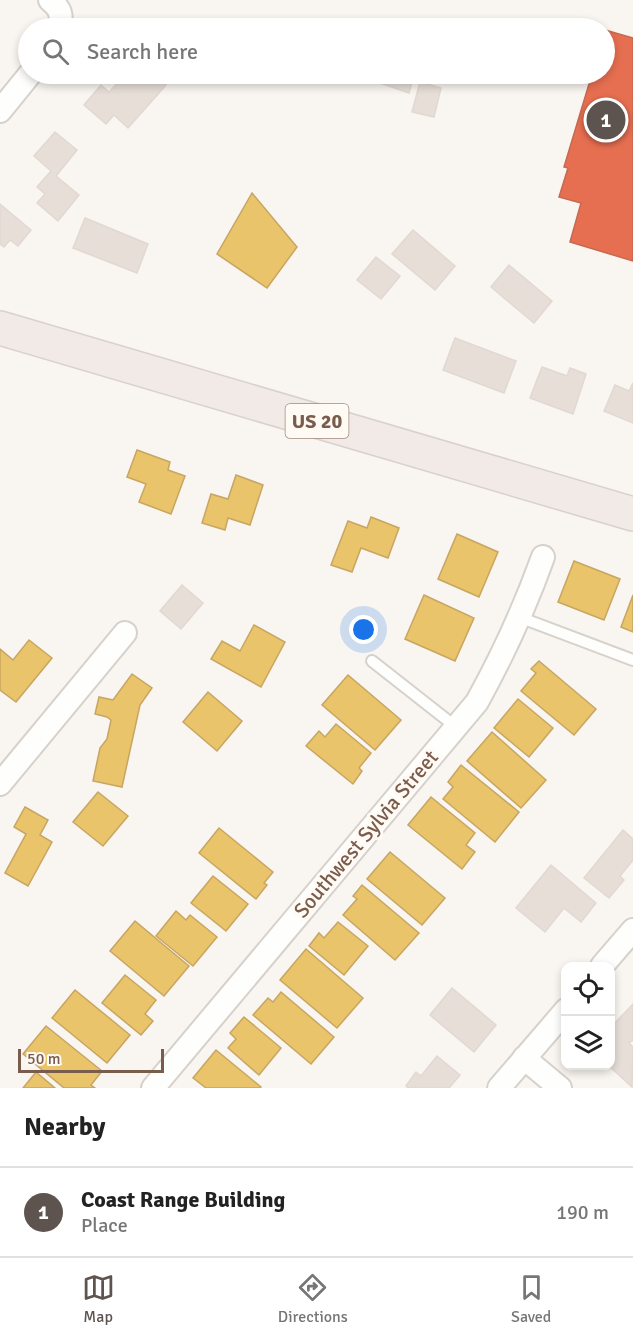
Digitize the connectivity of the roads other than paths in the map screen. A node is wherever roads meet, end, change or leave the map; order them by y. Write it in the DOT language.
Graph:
graph roads {
  1 [pos="22,84"];
  2 [pos="0,111"];
  3 [pos="0,328"];
  4 [pos="633,514"];
  5 [pos="543,557"];
  6 [pos="519,617"];
  7 [pos="125,633"];
  8 [pos="633,660"];
  9 [pos="372,661"];
  10 [pos="456,727"];
  11 [pos="0,784"];
  12 [pos="633,930"];
  13 [pos="605,962"];
  14 [pos="561,1016"];
  15 [pos="524,1058"];
  16 [pos="153,1088"];
  17 [pos="499,1088"];
  18 [pos="560,1088"];
  1 -- 2 [label="street"];
  3 -- 4 [label="highway, US 20"];
  5 -- 6 [label="street, Southwest Sylvia Street"];
  6 -- 8 [label="lane"];
  6 -- 10 [label="street, Southwest Sylvia Street"];
  7 -- 11 [label="street"];
  9 -- 10 [label="lane"];
  10 -- 16 [label="street, Southwest Sylvia Street"];
  12 -- 13 [label="street"];
  14 -- 15 [label="street"];
  15 -- 17 [label="street"];
  15 -- 18 [label="street"];
}
